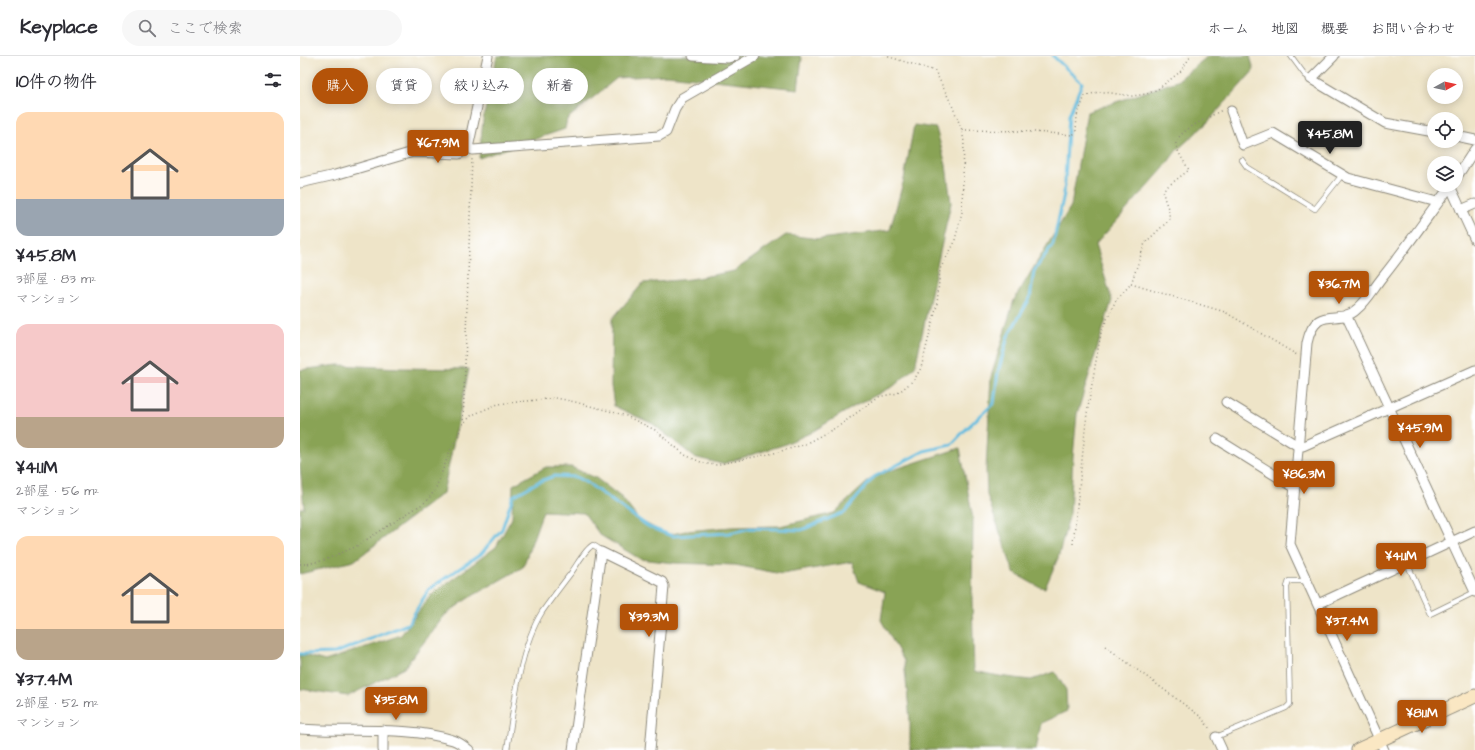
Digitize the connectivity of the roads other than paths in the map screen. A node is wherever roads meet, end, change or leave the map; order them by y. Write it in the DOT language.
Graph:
graph roads {
  1 [pos="488,56"];
  2 [pos="693,56"];
  3 [pos="735,56"];
  4 [pos="755,56"];
  5 [pos="1292,56"];
  6 [pos="1334,56"];
  7 [pos="1311,79"];
  8 [pos="1231,111"];
  9 [pos="1427,131"];
  10 [pos="1463,137"];
  11 [pos="1475,140"];
  12 [pos="470,149"];
  13 [pos="1475,149"];
  14 [pos="1242,160"];
  15 [pos="1463,167"];
  16 [pos="1342,175"];
  17 [pos="300,183"];
  18 [pos="1446,192"];
  19 [pos="1454,192"];
  20 [pos="1437,202"];
  21 [pos="1475,204"];
  22 [pos="1461,210"];
  23 [pos="1475,240"];
  24 [pos="1346,315"];
  25 [pos="1475,370"];
  26 [pos="1226,402"];
  27 [pos="1389,407"];
  28 [pos="1217,439"];
  29 [pos="1298,446"];
  30 [pos="1294,487"];
  31 [pos="1475,531"];
  32 [pos="1452,542"];
  33 [pos="601,552"];
  34 [pos="1407,563"];
  35 [pos="1307,581"];
  36 [pos="1475,592"];
  37 [pos="1318,604"];
  38 [pos="1475,696"];
  39 [pos="300,729"];
  40 [pos="383,730"];
  41 [pos="1216,737"];
  42 [pos="1382,745"];
  43 [pos="383,750"];
  44 [pos="469,750"];
  45 [pos="507,750"];
  46 [pos="573,750"];
  47 [pos="650,750"];
  48 [pos="1222,750"];
  49 [pos="1358,750"];
  1 -- 12 [label="street"];
  2 -- 3 [label="street"];
  4 -- 12 [label="street"];
  5 -- 7 [label="lane"];
  6 -- 7 [label="street"];
  7 -- 9 [label="street"];
  8 -- 16 [label="street"];
  10 -- 11 [label="street"];
  12 -- 17 [label="street"];
  13 -- 15 [label="street"];
  14 -- 16 [label="lane"];
  16 -- 20 [label="street"];
  18 -- 20 [label="street"];
  19 -- 22 [label="street"];
  20 -- 24 [label="street"];
  21 -- 22 [label="street"];
  22 -- 23 [label="street"];
  24 -- 27 [label="street"];
  24 -- 29 [label="street"];
  25 -- 27 [label="street"];
  26 -- 29 [label="street"];
  27 -- 29 [label="street"];
  27 -- 32 [label="street"];
  28 -- 30 [label="street"];
  29 -- 30 [label="street"];
  30 -- 35 [label="street"];
  31 -- 32 [label="street"];
  32 -- 34 [label="street"];
  32 -- 36 [label="street"];
  33 -- 45 [label="lane"];
  33 -- 46 [label="street"];
  33 -- 47 [label="street"];
  34 -- 36 [label="lane"];
  34 -- 37 [label="street"];
  35 -- 37 [label="street"];
  35 -- 41 [label="lane"];
  37 -- 42 [label="street"];
  38 -- 42 [label="street"];
  39 -- 40 [label="street"];
  40 -- 43 [label="street"];
  40 -- 44 [label="street"];
  41 -- 48 [label="street"];
  42 -- 49 [label="street"];
}
